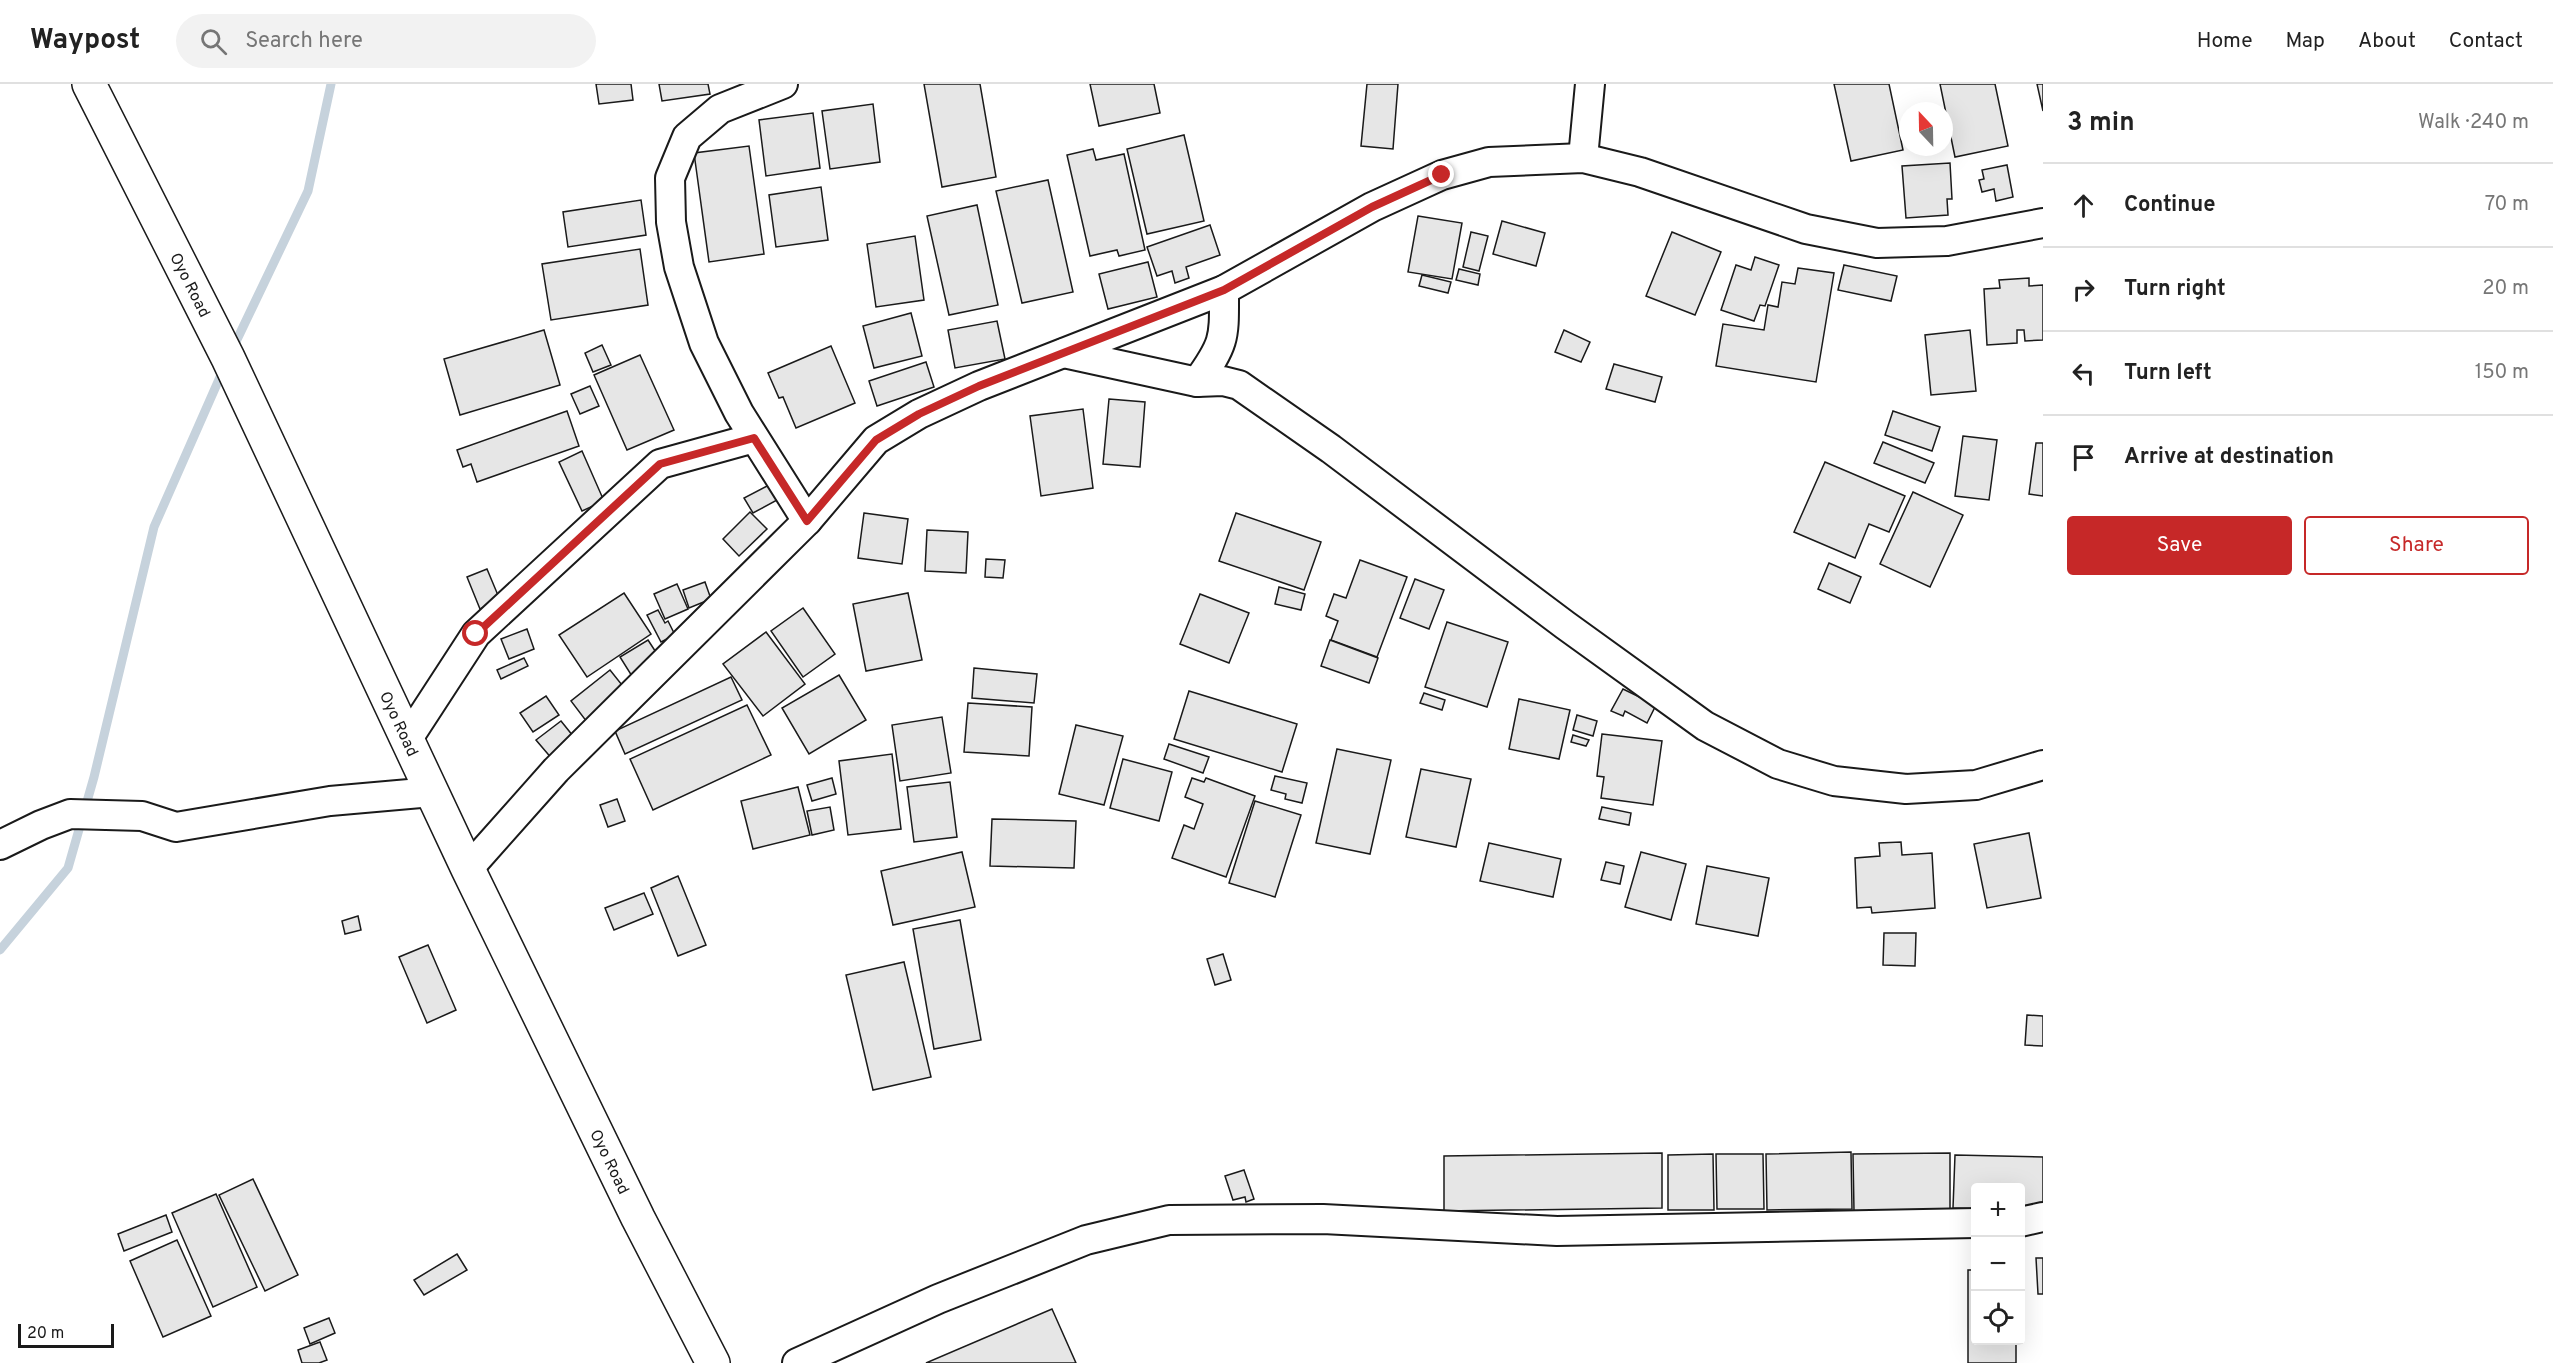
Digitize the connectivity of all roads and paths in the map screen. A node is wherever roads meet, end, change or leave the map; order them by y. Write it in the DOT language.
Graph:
graph roads {
  1 [pos="89,84"];
  2 [pos="783,84"];
  3 [pos="1590,84"];
  4 [pos="1583,158"];
  5 [pos="2043,223"];
  6 [pos="1224,290"];
  7 [pos="1064,353"];
  8 [pos="1197,381"];
  9 [pos="754,438"];
  10 [pos="807,521"];
  11 [pos="407,740"];
  12 [pos="2043,765"];
  13 [pos="432,792"];
  14 [pos="0,845"];
  15 [pos="468,869"];
  16 [pos="2043,1217"];
  17 [pos="2025,1221"];
  18 [pos="1971,1223"];
  19 [pos="713,1363"];
  20 [pos="797,1363"];
  1 -- 11 [label="highway, Oyo Road"];
  2 -- 9 [label="street"];
  3 -- 4 [label="street"];
  4 -- 5 [label="street"];
  4 -- 6 [label="street"];
  6 -- 7 [label="street"];
  6 -- 8 [label="street"];
  7 -- 8 [label="street"];
  7 -- 10 [label="street"];
  8 -- 12 [label="street"];
  9 -- 10 [label="street"];
  9 -- 11 [label="street"];
  10 -- 15 [label="street"];
  11 -- 13 [label="highway, Oyo Road"];
  13 -- 14 [label="street"];
  13 -- 15 [label="highway, Oyo Road"];
  15 -- 19 [label="highway, Oyo Road"];
  16 -- 17 [label="street"];
  18 -- 20 [label="street"];
}
